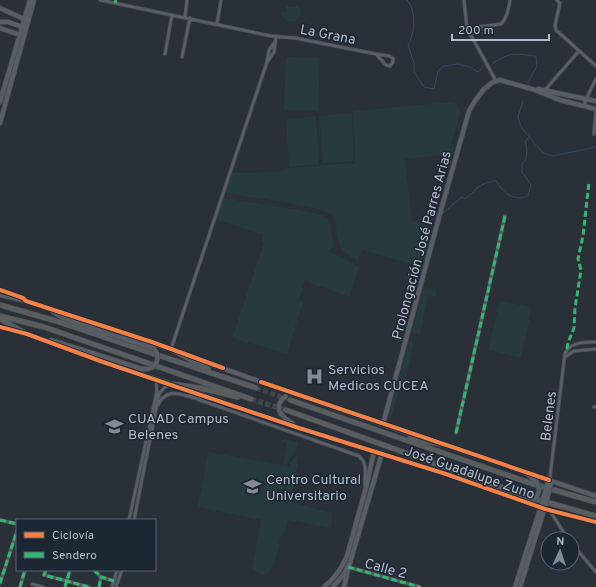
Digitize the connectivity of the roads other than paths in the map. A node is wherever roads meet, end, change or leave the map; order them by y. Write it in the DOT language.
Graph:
graph roads {
  1 [pos="30,0"];
  2 [pos="34,0"];
  3 [pos="100,0"];
  4 [pos="187,0"];
  5 [pos="221,0"];
  6 [pos="464,0"];
  7 [pos="510,0"];
  8 [pos="557,0"];
  9 [pos="112,1"];
  10 [pos="116,2"];
  11 [pos="0,8"];
  12 [pos="172,15"];
  13 [pos="185,17"];
  14 [pos="190,18"];
  15 [pos="26,20"];
  16 [pos="0,22"];
  17 [pos="217,24"];
  18 [pos="24,27"];
  19 [pos="0,28"];
  20 [pos="20,35"];
  21 [pos="470,35"];
  22 [pos="276,37"];
  23 [pos="275,42"];
  24 [pos="578,51"];
  25 [pos="165,54"];
  26 [pos="376,54"];
  27 [pos="182,56"];
  28 [pos="267,62"];
  29 [pos="596,66"];
  30 [pos="596,79"];
  31 [pos="496,81"];
  32 [pos="544,91"];
  33 [pos="586,99"];
  34 [pos="596,101"];
  35 [pos="0,102"];
  36 [pos="584,106"];
  37 [pos="596,109"];
  38 [pos="0,122"];
  39 [pos="594,134"];
  40 [pos="505,216"];
  41 [pos="0,290"];
  42 [pos="0,295"];
  43 [pos="26,301"];
  44 [pos="0,302"];
  45 [pos="0,305"];
  46 [pos="23,310"];
  47 [pos="51,310"];
  48 [pos="0,316"];
  49 [pos="0,319"];
  50 [pos="0,327"];
  51 [pos="27,334"];
  52 [pos="42,339"];
  53 [pos="596,342"];
  54 [pos="171,349"];
  55 [pos="596,349"];
  56 [pos="564,357"];
  57 [pos="156,379"];
  58 [pos="171,384"];
  59 [pos="187,389"];
  60 [pos="298,395"];
  61 [pos="157,396"];
  62 [pos="288,398"];
  63 [pos="200,400"];
  64 [pos="157,406"];
  65 [pos="286,410"];
  66 [pos="330,414"];
  67 [pos="383,424"];
  68 [pos="299,428"];
  69 [pos="456,433"];
  70 [pos="440,444"];
  71 [pos="374,451"];
  72 [pos="382,453"];
  73 [pos="524,472"];
  74 [pos="550,481"];
  75 [pos="137,484"];
  76 [pos="141,485"];
  77 [pos="366,489"];
  78 [pos="596,496"];
  79 [pos="516,500"];
  80 [pos="596,502"];
  81 [pos="543,508"];
  82 [pos="550,511"];
  83 [pos="596,516"];
  84 [pos="129,519"];
  85 [pos="134,519"];
  86 [pos="0,520"];
  87 [pos="596,522"];
  88 [pos="16,524"];
  89 [pos="563,531"];
  90 [pos="16,533"];
  91 [pos="580,553"];
  92 [pos="348,567"];
  93 [pos="25,571"];
  94 [pos="46,571"];
  95 [pos="70,571"];
  96 [pos="95,571"];
  97 [pos="117,571"];
  98 [pos="122,571"];
  99 [pos="596,572"];
  100 [pos="101,577"];
  101 [pos="67,581"];
  102 [pos="114,581"];
  103 [pos="0,583"];
  104 [pos="32,584"];
  105 [pos="20,587"];
  106 [pos="42,587"];
  107 [pos="65,587"];
  108 [pos="89,587"];
  109 [pos="99,587"];
  110 [pos="112,587"];
  111 [pos="116,587"];
  112 [pos="324,587"];
  113 [pos="333,587"];
  114 [pos="344,587"];
  115 [pos="420,587"];
  116 [pos="515,587"];
  117 [pos="520,587"];
  1 -- 15 [label="main road"];
  2 -- 15 [label="main road"];
  3 -- 9 [label="street, La Grana"];
  4 -- 13 [label="street"];
  5 -- 17 [label="street"];
  6 -- 21 [label="street"];
  7 -- 21 [label="street"];
  8 -- 24 [label="street"];
  9 -- 10 [label="street, La Grana"];
  10 -- 12 [label="street, La Grana"];
  11 -- 15 [label="main road"];
  12 -- 13 [label="street, La Grana"];
  12 -- 25 [label="street"];
  13 -- 14 [label="street, La Grana"];
  14 -- 17 [label="street, La Grana"];
  14 -- 27 [label="street"];
  15 -- 18 [label="main road"];
  16 -- 18 [label="main road"];
  17 -- 22 [label="street, La Grana"];
  18 -- 20 [label="main road"];
  18 -- 38 [label="main road"];
  19 -- 20 [label="main road"];
  20 -- 35 [label="main road"];
  21 -- 31 [label="street"];
  22 -- 23 [label="street"];
  22 -- 26 [label="street, La Grana"];
  23 -- 28 [label="street"];
  23 -- 28 [label="street"];
  24 -- 29 [label="street"];
  24 -- 32 [label="street"];
  26 -- 26 [label="street, La Grana"];
  28 -- 54 [label="street"];
  30 -- 33 [label="street"];
  31 -- 32 [label="main road"];
  31 -- 67 [label="main road, Prolongación José Parres Arias"];
  32 -- 33 [label="main road"];
  32 -- 36 [label="main road"];
  33 -- 34 [label="main road"];
  33 -- 36 [label="street"];
  36 -- 37 [label="main road"];
  37 -- 39 [label="street"];
  40 -- 69 [label="street"];
  41 -- 43 [label="main road"];
  42 -- 43 [label="main road"];
  43 -- 47 [label="main road"];
  44 -- 46 [label="highway"];
  45 -- 46 [label="highway"];
  46 -- 54 [label="highway"];
  47 -- 52 [label="main road, bridge"];
  47 -- 54 [label="main road"];
  48 -- 58 [label="highway"];
  49 -- 51 [label="highway"];
  50 -- 51 [label="main road"];
  51 -- 52 [label="main road"];
  52 -- 57 [label="main road, José Guadalupe Zuno"];
  53 -- 56 [label="street"];
  54 -- 60 [label="main road"];
  55 -- 56 [label="street"];
  56 -- 74 [label="street, Belenes"];
  57 -- 58 [label="main road, José Guadalupe Zuno"];
  57 -- 61 [label="street"];
  58 -- 59 [label="main road, José Guadalupe Zuno"];
  58 -- 61 [label="street"];
  59 -- 63 [label="main road"];
  59 -- 68 [label="main road, José Guadalupe Zuno"];
  60 -- 62 [label="main road"];
  60 -- 67 [label="main road"];
  61 -- 64 [label="street"];
  61 -- 75 [label="street"];
  62 -- 66 [label="highway"];
  62 -- 68 [label="main road, bridge"];
  63 -- 64 [label="street"];
  63 -- 77 [label="street"];
  64 -- 76 [label="street"];
  65 -- 83 [label="highway"];
  66 -- 70 [label="highway"];
  66 -- 80 [label="highway"];
  67 -- 70 [label="main road"];
  68 -- 71 [label="main road, José Guadalupe Zuno"];
  70 -- 73 [label="main road"];
  71 -- 72 [label="main road, José Guadalupe Zuno"];
  71 -- 77 [label="main road"];
  72 -- 79 [label="main road, José Guadalupe Zuno"];
  72 -- 92 [label="main road"];
  73 -- 74 [label="main road"];
  73 -- 79 [label="main road, bridge"];
  74 -- 78 [label="main road"];
  74 -- 81 [label="main road, bridge"];
  75 -- 76 [label="street"];
  75 -- 84 [label="street"];
  76 -- 85 [label="street"];
  77 -- 112 [label="main road"];
  79 -- 81 [label="main road, José Guadalupe Zuno"];
  81 -- 82 [label="main road, José Guadalupe Zuno"];
  81 -- 116 [label="main road"];
  81 -- 117 [label="main road"];
  82 -- 87 [label="main road, José Guadalupe Zuno"];
  82 -- 89 [label="street"];
  86 -- 88 [label="street"];
  90 -- 103 [label="street"];
  91 -- 99 [label="street"];
  92 -- 113 [label="main road"];
  92 -- 114 [label="main road"];
  92 -- 115 [label="street, Calle 2"];
  93 -- 105 [label="street"];
  94 -- 101 [label="street"];
  95 -- 101 [label="street"];
  96 -- 100 [label="street"];
  97 -- 102 [label="street"];
  98 -- 111 [label="street"];
  100 -- 102 [label="street"];
  100 -- 109 [label="street"];
  101 -- 107 [label="street"];
  101 -- 108 [label="street"];
  102 -- 110 [label="street"];
  104 -- 106 [label="street"];
}
